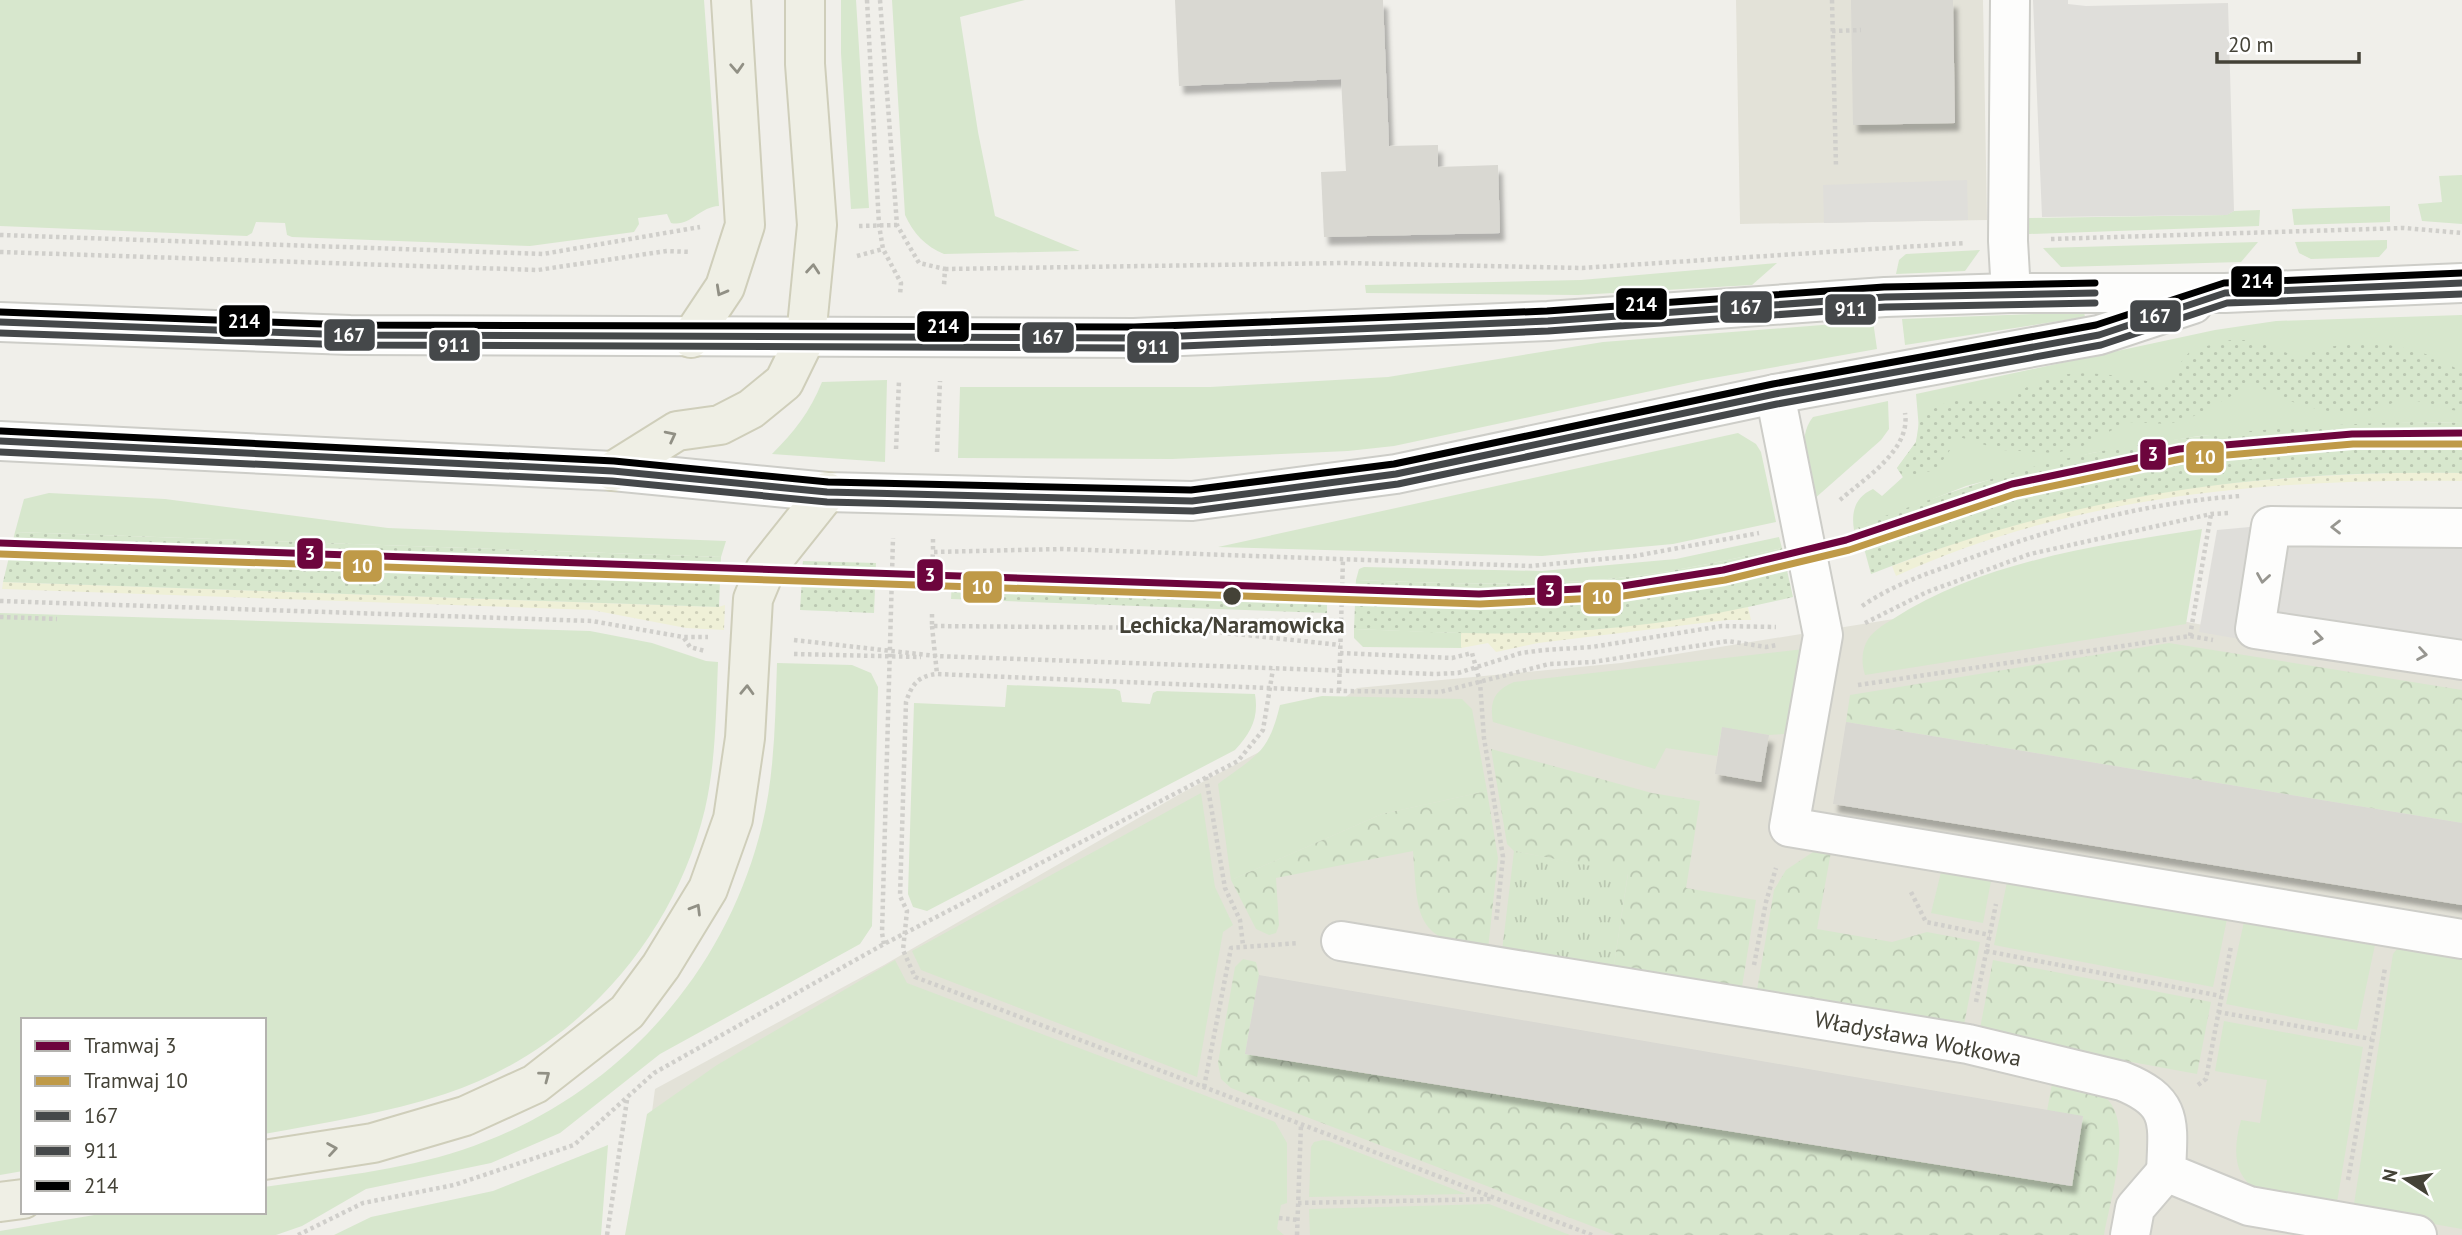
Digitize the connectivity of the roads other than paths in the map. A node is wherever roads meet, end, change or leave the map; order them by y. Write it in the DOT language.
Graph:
graph roads {
  1 [pos="731,0"];
  2 [pos="805,0"];
  3 [pos="2010,0"];
  4 [pos="2462,283"];
  5 [pos="2011,293"];
  6 [pos="2225,293"];
  7 [pos="0,322"];
  8 [pos="806,337"];
  9 [pos="691,338"];
  10 [pos="1775,394"];
  11 [pos="0,441"];
  12 [pos="613,471"];
  13 [pos="827,492"];
  14 [pos="2462,528"];
  15 [pos="2462,660"];
  16 [pos="2462,939"];
  17 [pos="1341,942"];
  18 [pos="266,1160"];
  19 [pos="2166,1172"];
  20 [pos="21,1199"];
  21 [pos="0,1202"];
  22 [pos="2130,1235"];
  23 [pos="2417,1235"];
  1 -- 9 [label="main road, one-way"];
  8 -- 2 [label="main road, one-way"];
  3 -- 5 [label="street"];
  4 -- 6 [label="street"];
  5 -- 6 [label="street"];
  5 -- 8 [label="street"];
  6 -- 10 [label="street"];
  7 -- 9 [label="street"];
  8 -- 9 [label="street"];
  12 -- 8 [label="main road, one-way"];
  10 -- 13 [label="street"];
  10 -- 16 [label="street"];
  11 -- 12 [label="street"];
  12 -- 13 [label="street"];
  18 -- 13 [label="main road, one-way"];
  14 -- 15 [label="street, one-way"];
  17 -- 19 [label="street, Władysława Wołkowa"];
  19 -- 22 [label="street"];
  19 -- 23 [label="street"];
  20 -- 21 [label="main road"];
}
